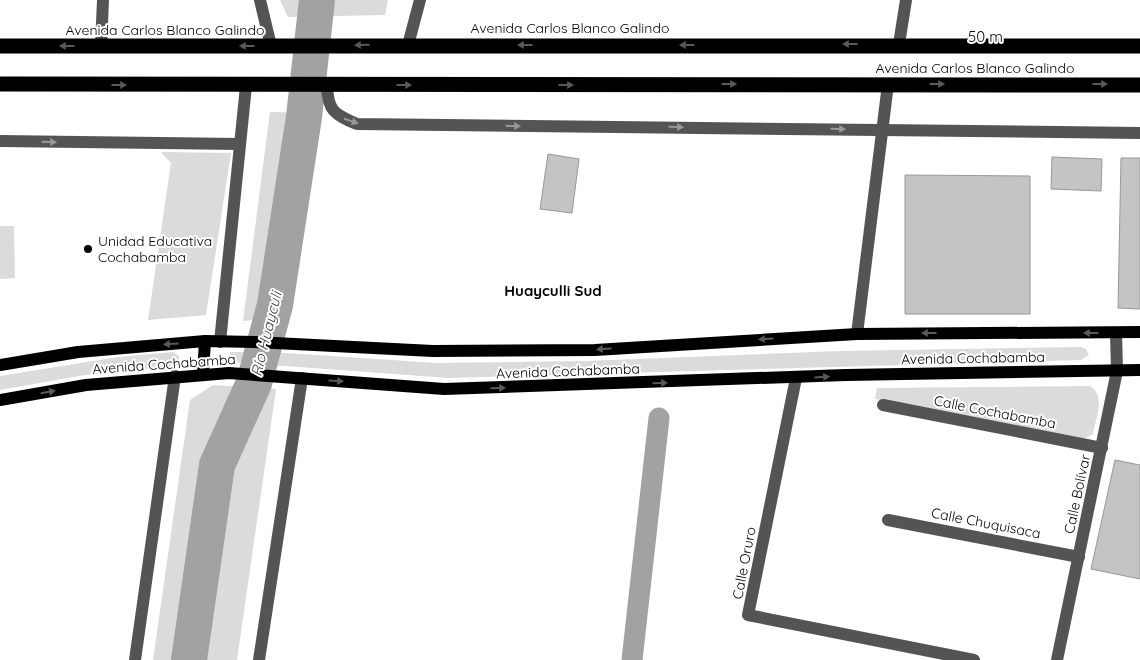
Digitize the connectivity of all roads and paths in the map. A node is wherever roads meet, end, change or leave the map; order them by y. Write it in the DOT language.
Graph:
graph roads {
  1 [pos="103,0"];
  2 [pos="260,0"];
  3 [pos="420,0"];
  4 [pos="906,0"];
  5 [pos="899,44"];
  6 [pos="408,45"];
  7 [pos="0,46"];
  8 [pos="101,46"];
  9 [pos="272,46"];
  10 [pos="1140,46"];
  11 [pos="0,84"];
  12 [pos="888,84"];
  13 [pos="324,85"];
  14 [pos="1140,85"];
  15 [pos="246,86"];
  16 [pos="882,129"];
  17 [pos="1140,133"];
  18 [pos="0,141"];
  19 [pos="240,144"];
  20 [pos="1140,332"];
  21 [pos="1116,333"];
  22 [pos="857,334"];
  23 [pos="205,341"];
  24 [pos="220,342"];
  25 [pos="0,365"];
  26 [pos="1140,370"];
  27 [pos="1117,371"];
  28 [pos="203,374"];
  29 [pos="175,376"];
  30 [pos="302,378"];
  31 [pos="796,378"];
  32 [pos="0,400"];
  33 [pos="883,405"];
  34 [pos="1102,448"];
  35 [pos="888,520"];
  36 [pos="1079,556"];
  37 [pos="135,660"];
  38 [pos="259,660"];
  39 [pos="974,660"];
  40 [pos="1057,660"];
  1 -- 8 [label="street"];
  2 -- 9 [label="street"];
  3 -- 6 [label="street"];
  4 -- 5 [label="street"];
  5 -- 6 [label="highway, Avenida Carlos Blanco Galindo, one-way"];
  5 -- 10 [label="highway, Avenida Carlos Blanco Galindo"];
  6 -- 9 [label="highway, Avenida Carlos Blanco Galindo, one-way"];
  8 -- 7 [label="highway, Avenida Carlos Blanco Galindo, one-way"];
  9 -- 8 [label="highway, Avenida Carlos Blanco Galindo, one-way"];
  11 -- 15 [label="highway, Avenida Carlos Blanco Galindo, one-way"];
  13 -- 12 [label="highway, Avenida Carlos Blanco Galindo, one-way"];
  12 -- 14 [label="highway, Avenida Carlos Blanco Galindo, one-way"];
  12 -- 16 [label="street"];
  13 -- 15 [label="highway, Avenida Carlos Blanco Galindo"];
  13 -- 16 [label="street, one-way"];
  15 -- 19 [label="street"];
  16 -- 17 [label="street"];
  16 -- 22 [label="street"];
  18 -- 19 [label="street, one-way"];
  19 -- 24 [label="street"];
  20 -- 21 [label="main road, Avenida Cochabamba"];
  21 -- 22 [label="main road, Avenida Cochabamba, one-way"];
  21 -- 27 [label="street, Calle Bolívar"];
  22 -- 24 [label="main road, Avenida Cochabamba, one-way"];
  23 -- 24 [label="main road, Avenida Cochabamba"];
  23 -- 25 [label="main road, Avenida Cochabamba, one-way"];
  23 -- 28 [label="main road"];
  26 -- 27 [label="main road, Avenida Cochabamba"];
  31 -- 27 [label="main road, Avenida Cochabamba, one-way"];
  27 -- 34 [label="street, Calle Bolívar"];
  28 -- 29 [label="main road, Avenida Cochabamba"];
  28 -- 30 [label="main road, Avenida Cochabamba"];
  32 -- 29 [label="main road, Avenida Cochabamba, one-way"];
  29 -- 37 [label="street"];
  30 -- 31 [label="main road, Avenida Cochabamba, one-way"];
  30 -- 38 [label="street"];
  31 -- 39 [label="street, Calle Oruro"];
  33 -- 34 [label="street, Calle Cochabamba"];
  34 -- 36 [label="street, Calle Bolívar"];
  35 -- 36 [label="street, Calle Chuquisaca"];
  36 -- 40 [label="street, Calle Bolívar"];
}
